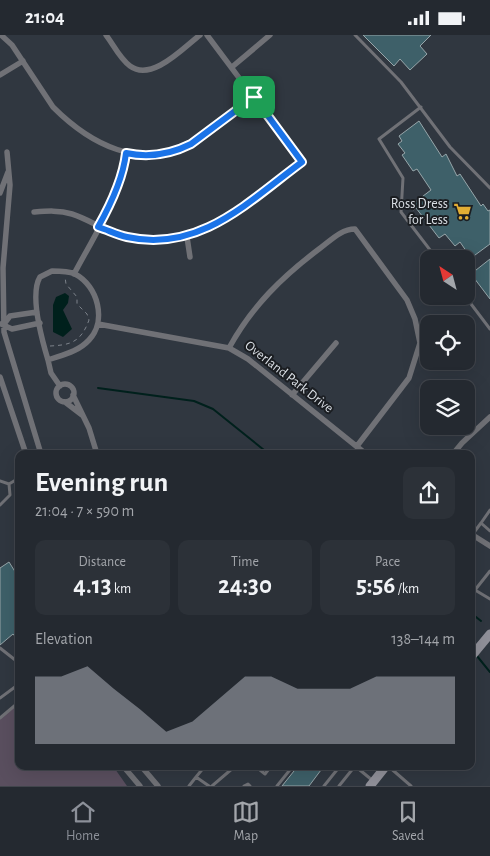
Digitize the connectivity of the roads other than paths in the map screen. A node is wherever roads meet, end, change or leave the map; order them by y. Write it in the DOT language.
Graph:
graph roads {
  1 [pos="1,35"];
  2 [pos="106,35"];
  3 [pos="200,35"];
  4 [pos="207,35"];
  5 [pos="270,35"];
  6 [pos="355,35"];
  7 [pos="23,61"];
  8 [pos="232,67"];
  9 [pos="0,75"];
  10 [pos="254,97"];
  11 [pos="421,107"];
  12 [pos="7,153"];
  13 [pos="126,153"];
  14 [pos="8,170"];
  15 [pos="490,188"];
  16 [pos="0,193"];
  17 [pos="34,212"];
  18 [pos="98,227"];
  19 [pos="187,237"];
  20 [pos="430,250"];
  21 [pos="190,257"];
  22 [pos="74,274"];
  23 [pos="472,305"];
  24 [pos="37,312"];
  25 [pos="40,323"];
  26 [pos="2,324"];
  27 [pos="98,324"];
  28 [pos="490,329"];
  29 [pos="336,343"];
  30 [pos="420,343"];
  31 [pos="229,348"];
  32 [pos="48,360"];
  33 [pos="0,377"];
  34 [pos="60,386"];
  35 [pos="3,394"];
  36 [pos="73,395"];
  37 [pos="292,395"];
  38 [pos="65,402"];
  39 [pos="82,415"];
  40 [pos="490,417"];
  41 [pos="357,446"];
  42 [pos="24,450"];
  43 [pos="40,450"];
  44 [pos="97,450"];
  45 [pos="362,450"];
  46 [pos="456,450"];
  47 [pos="15,480"];
  48 [pos="0,481"];
  49 [pos="9,484"];
  50 [pos="0,505"];
  51 [pos="490,510"];
  52 [pos="480,523"];
  53 [pos="475,530"];
  54 [pos="490,531"];
  55 [pos="475,537"];
  56 [pos="490,546"];
  57 [pos="490,571"];
  58 [pos="475,590"];
  59 [pos="490,598"];
  60 [pos="490,633"];
  61 [pos="0,648"];
  62 [pos="475,652"];
  63 [pos="15,660"];
  64 [pos="15,687"];
  65 [pos="0,698"];
  66 [pos="15,706"];
  67 [pos="0,718"];
  68 [pos="126,770"];
  69 [pos="144,770"];
  70 [pos="202,770"];
  71 [pos="231,770"];
  72 [pos="290,770"];
  73 [pos="337,770"];
  74 [pos="352,770"];
  75 [pos="359,770"];
  76 [pos="381,770"];
  77 [pos="388,770"];
  78 [pos="196,777"];
  79 [pos="372,784"];
  80 [pos="140,786"];
  81 [pos="158,786"];
  82 [pos="189,786"];
  83 [pos="210,786"];
  84 [pos="244,786"];
  85 [pos="250,786"];
  86 [pos="277,786"];
  87 [pos="324,786"];
  88 [pos="339,786"];
  89 [pos="412,786"];
  1 -- 7 [label="street"];
  2 -- 3 [label="street"];
  4 -- 8 [label="street"];
  5 -- 8 [label="street"];
  6 -- 11 [label="lane"];
  7 -- 9 [label="street"];
  7 -- 13 [label="street"];
  8 -- 10 [label="street"];
  10 -- 13 [label="street"];
  10 -- 19 [label="street"];
  11 -- 15 [label="lane"];
  11 -- 20 [label="lane"];
  12 -- 14 [label="street"];
  13 -- 18 [label="street"];
  14 -- 16 [label="street"];
  14 -- 26 [label="street"];
  17 -- 18 [label="street"];
  18 -- 19 [label="street"];
  18 -- 22 [label="street"];
  19 -- 21 [label="street"];
  22 -- 24 [label="street"];
  22 -- 27 [label="street"];
  23 -- 28 [label="lane"];
  24 -- 25 [label="street"];
  24 -- 26 [label="street"];
  25 -- 26 [label="street"];
  25 -- 32 [label="street"];
  26 -- 43 [label="street"];
  27 -- 31 [label="street, Overland Park Drive"];
  27 -- 32 [label="street"];
  29 -- 37 [label="street"];
  30 -- 31 [label="street"];
  30 -- 41 [label="street"];
  31 -- 37 [label="street, Overland Park Drive"];
  32 -- 34 [label="street"];
  33 -- 35 [label="street"];
  34 -- 36 [label="street"];
  34 -- 38 [label="street"];
  35 -- 42 [label="street"];
  36 -- 38 [label="street"];
  36 -- 39 [label="street"];
  37 -- 41 [label="street, Overland Park Drive"];
  38 -- 39 [label="street"];
  39 -- 44 [label="street"];
  40 -- 46 [label="street"];
  41 -- 45 [label="street, Overland Park Drive"];
  47 -- 49 [label="lane"];
  48 -- 49 [label="lane"];
  49 -- 50 [label="lane"];
  51 -- 52 [label="lane"];
  52 -- 53 [label="lane"];
  52 -- 54 [label="lane"];
  55 -- 56 [label="street"];
  57 -- 58 [label="lane"];
  58 -- 59 [label="lane"];
  60 -- 62 [label="main road"];
  61 -- 63 [label="lane"];
  64 -- 65 [label="lane"];
  66 -- 67 [label="lane"];
  68 -- 80 [label="street"];
  69 -- 81 [label="street"];
  70 -- 78 [label="lane"];
  71 -- 83 [label="lane"];
  72 -- 86 [label="lane"];
  73 -- 87 [label="lane"];
  74 -- 88 [label="lane"];
  75 -- 79 [label="lane"];
  76 -- 79 [label="main road"];
  77 -- 89 [label="lane"];
  78 -- 82 [label="lane"];
  78 -- 83 [label="lane"];
  84 -- 85 [label="lane"];
}
